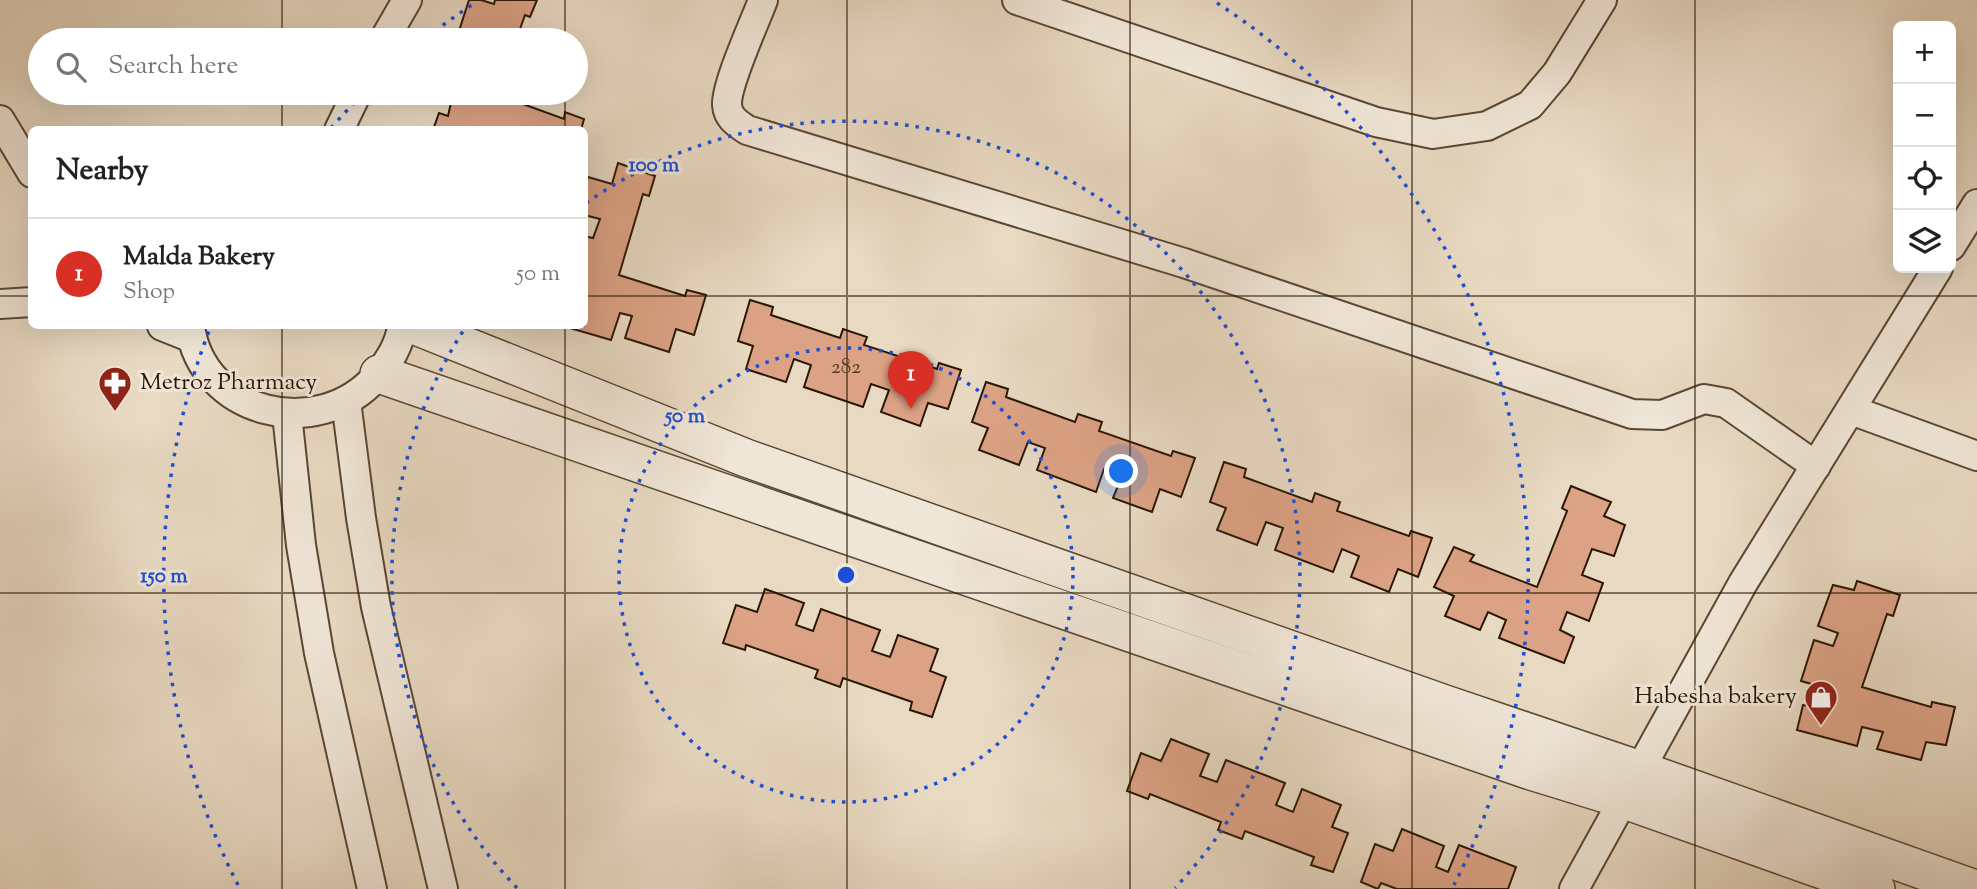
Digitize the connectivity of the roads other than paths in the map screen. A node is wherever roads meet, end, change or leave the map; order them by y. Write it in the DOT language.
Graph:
graph roads {
  1 [pos="407,0"];
  2 [pos="763,0"];
  3 [pos="1017,0"];
  4 [pos="1602,0"];
  5 [pos="391,28"];
  6 [pos="351,105"];
  7 [pos="0,120"];
  8 [pos="341,126"];
  9 [pos="28,166"];
  10 [pos="1977,204"];
  11 [pos="1956,238"];
  12 [pos="1935,273"];
  13 [pos="28,302"];
  14 [pos="0,304"];
  15 [pos="401,329"];
  16 [pos="424,329"];
  17 [pos="191,332"];
  18 [pos="379,374"];
  19 [pos="346,401"];
  20 [pos="1852,410"];
  21 [pos="287,414"];
  22 [pos="1977,456"];
  23 [pos="1816,466"];
  24 [pos="1631,784"];
  25 [pos="372,889"];
  26 [pos="443,889"];
  27 [pos="1574,889"];
  28 [pos="1877,889"];
  29 [pos="1975,889"];
  1 -- 5 [label="street"];
  2 -- 23 [label="street"];
  3 -- 4 [label="street"];
  6 -- 8 [label="street"];
  7 -- 9 [label="street"];
  10 -- 11 [label="street"];
  12 -- 20 [label="street"];
  13 -- 14 [label="street"];
  15 -- 18 [label="street"];
  16 -- 24 [label="street"];
  17 -- 21 [label="street"];
  18 -- 19 [label="street"];
  18 -- 24 [label="street"];
  19 -- 21 [label="street"];
  19 -- 26 [label="street"];
  20 -- 22 [label="street"];
  20 -- 23 [label="street"];
  21 -- 25 [label="street"];
  23 -- 24 [label="street"];
  24 -- 27 [label="street"];
  24 -- 28 [label="street"];
  24 -- 29 [label="street"];
}
